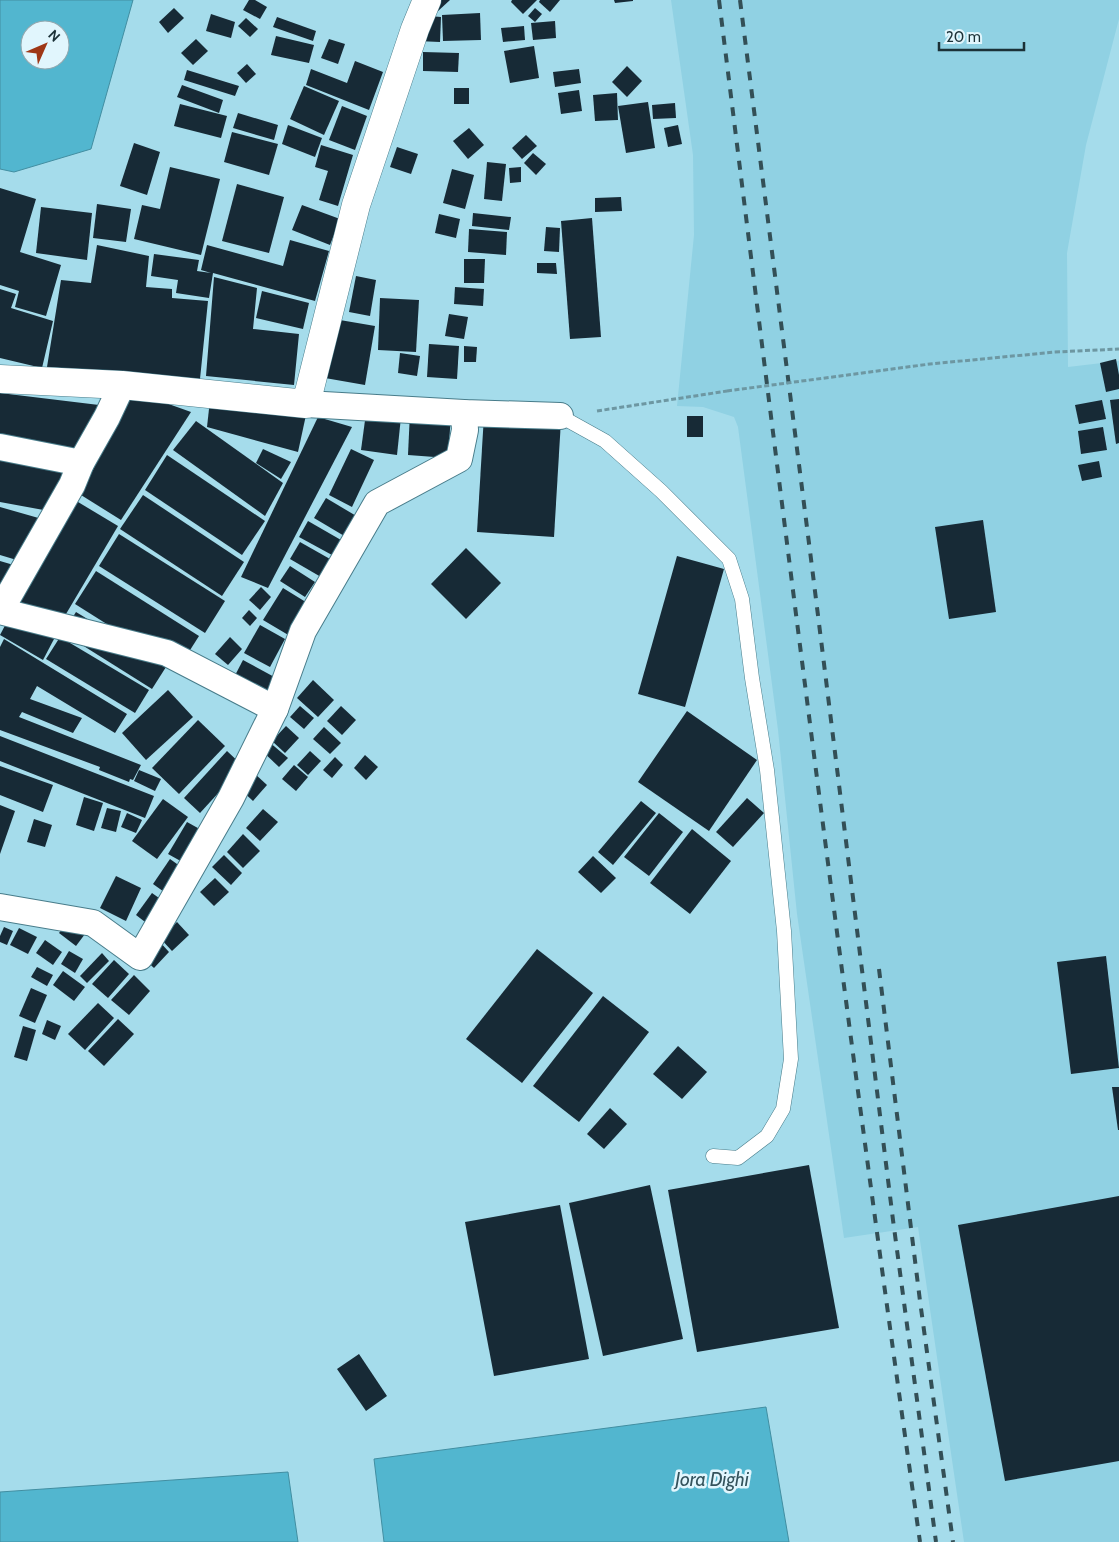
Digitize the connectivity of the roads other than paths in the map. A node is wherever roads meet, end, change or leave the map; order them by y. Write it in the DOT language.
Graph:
graph roads {
  1 [pos="427,0"];
  2 [pos="0,379"];
  3 [pos="122,385"];
  4 [pos="306,404"];
  5 [pos="464,413"];
  6 [pos="560,416"];
  7 [pos="0,447"];
  8 [pos="81,463"];
  9 [pos="0,611"];
  10 [pos="275,709"];
  11 [pos="0,907"];
  12 [pos="713,1156"];
  1 -- 4 [label="street"];
  2 -- 3 [label="street"];
  3 -- 4 [label="street"];
  3 -- 8 [label="street"];
  4 -- 5 [label="street"];
  5 -- 6 [label="street"];
  5 -- 10 [label="street"];
  6 -- 12 [label="lane"];
  7 -- 8 [label="street"];
  8 -- 9 [label="street"];
  9 -- 10 [label="street"];
  10 -- 11 [label="street"];
}
